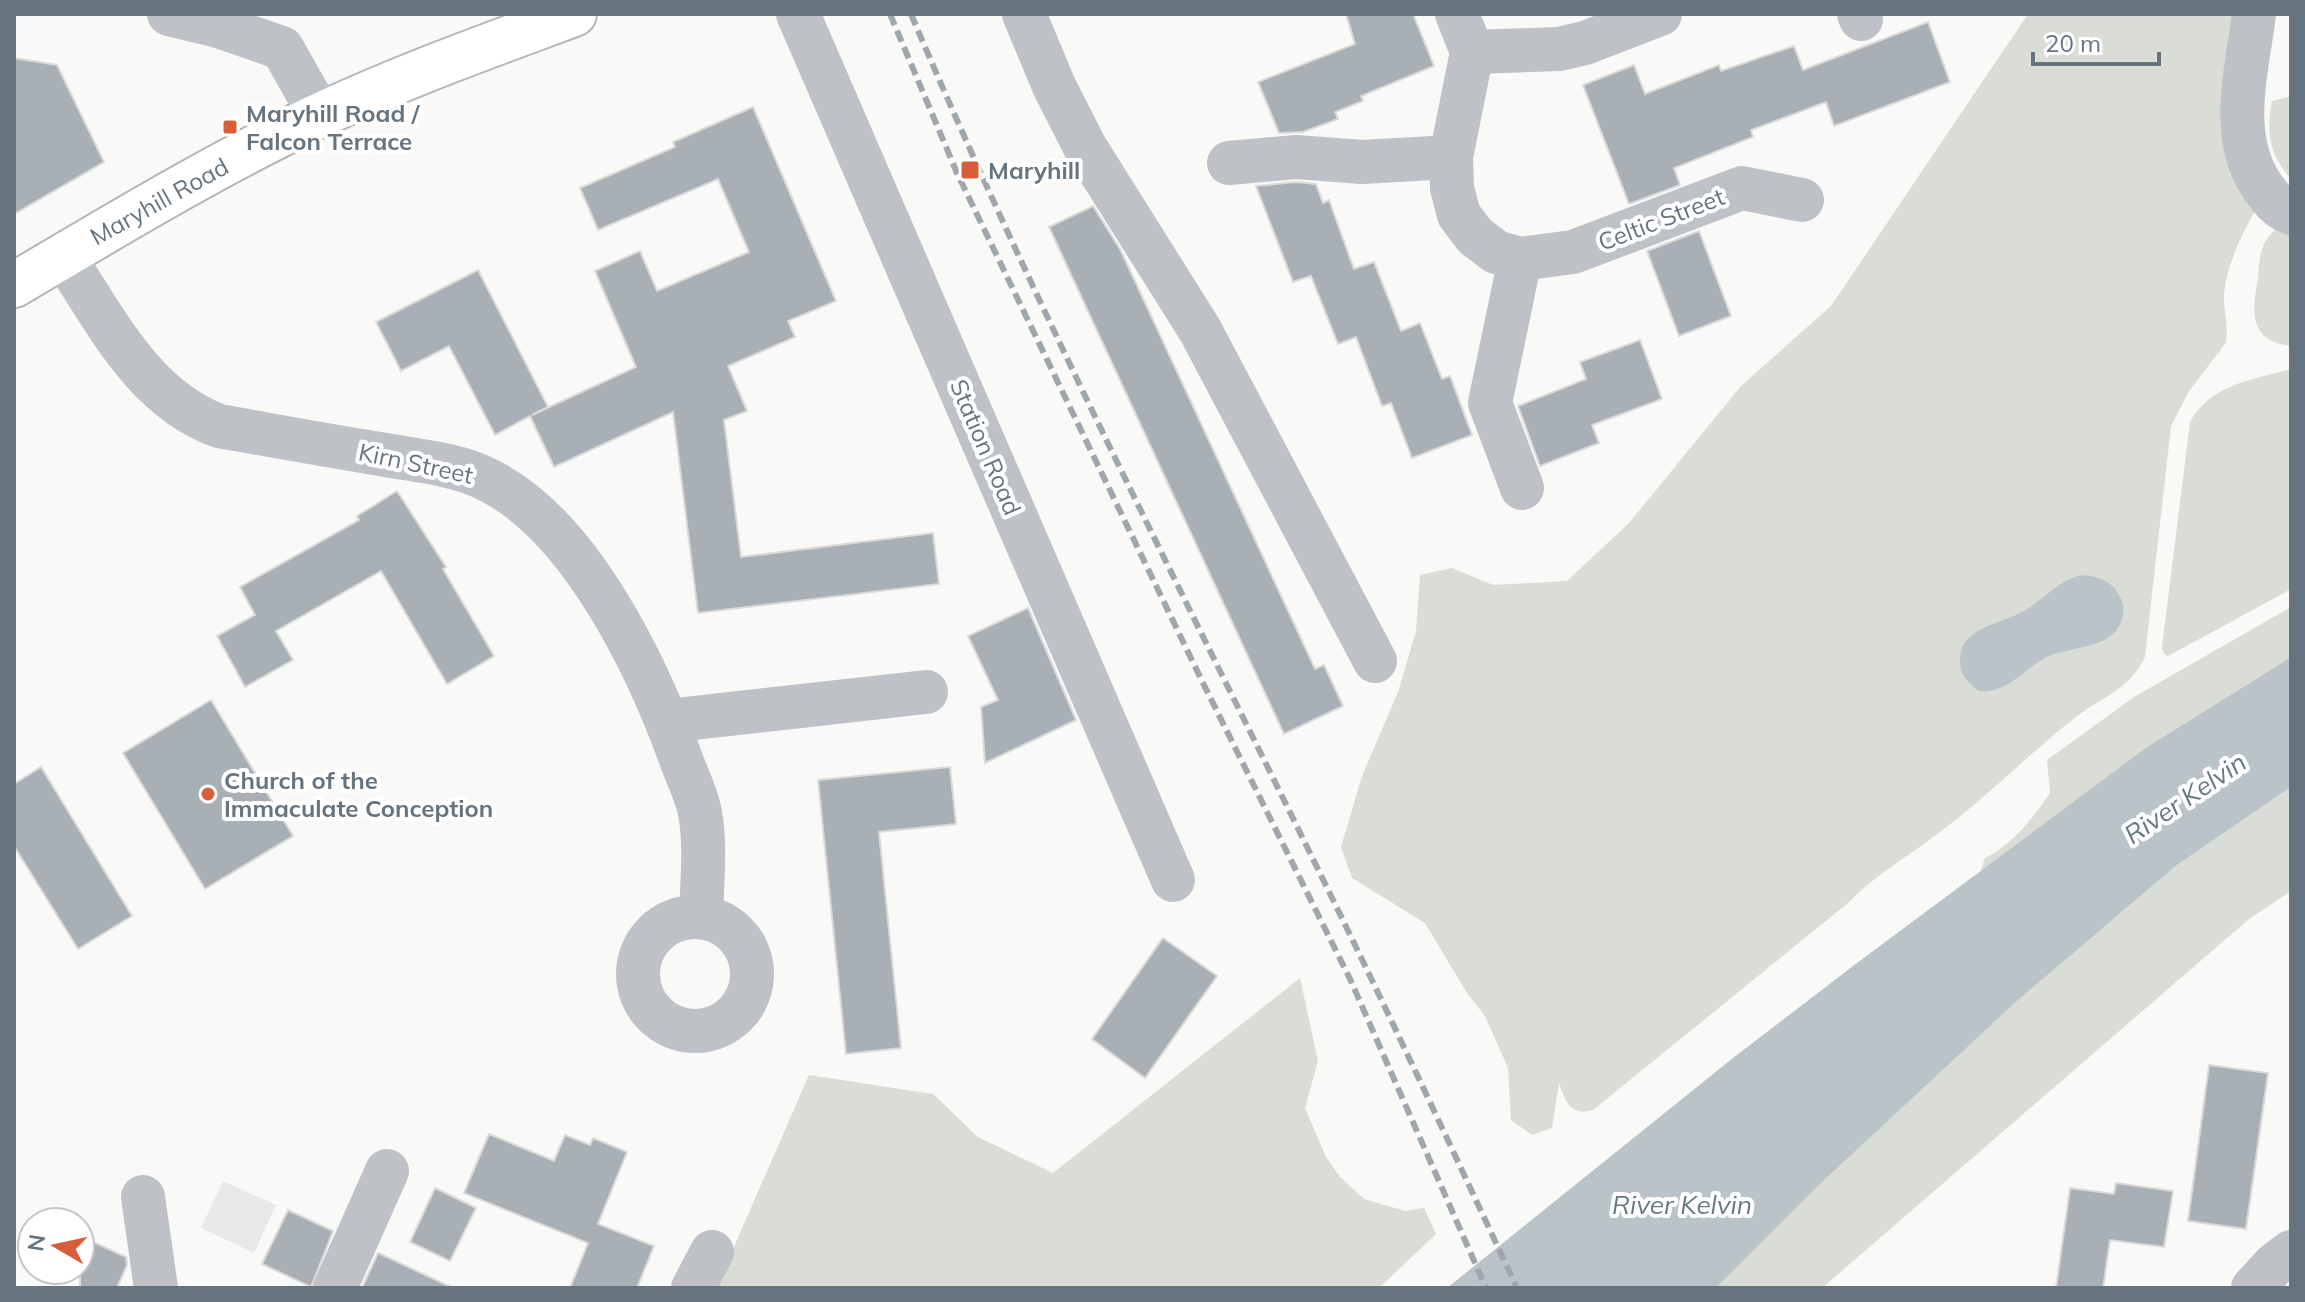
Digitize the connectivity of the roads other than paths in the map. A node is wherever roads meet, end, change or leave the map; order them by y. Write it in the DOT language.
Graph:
graph roads {
  1 [pos="169,14"];
  2 [pos="574,14"];
  3 [pos="798,14"];
  4 [pos="1024,14"];
  5 [pos="1660,14"];
  6 [pos="2254,14"];
  7 [pos="1464,33"];
  8 [pos="320,115"];
  9 [pos="1451,157"];
  10 [pos="1229,163"];
  11 [pos="1802,200"];
  12 [pos="2284,210"];
  13 [pos="63,256"];
  14 [pos="1520,259"];
  15 [pos="14,285"];
  16 [pos="1522,488"];
  17 [pos="1375,661"];
  18 [pos="926,692"];
  19 [pos="667,721"];
  20 [pos="1173,880"];
  21 [pos="701,916"];
  22 [pos="387,1171"];
  23 [pos="143,1197"];
  24 [pos="2291,1252"];
  25 [pos="156,1288"];
  26 [pos="335,1288"];
  27 [pos="2253,1288"];
  1 -- 8 [label="street"];
  2 -- 8 [label="main road, Maryhill Road"];
  3 -- 20 [label="street, Station Road"];
  4 -- 17 [label="street"];
  5 -- 7 [label="street"];
  6 -- 12 [label="street"];
  7 -- 9 [label="street"];
  8 -- 13 [label="main road, Maryhill Road"];
  9 -- 10 [label="street"];
  9 -- 14 [label="street"];
  11 -- 14 [label="street, Celtic Street"];
  13 -- 15 [label="main road, Maryhill Road"];
  13 -- 19 [label="street, Kirn Street"];
  14 -- 16 [label="street"];
  18 -- 19 [label="street"];
  19 -- 21 [label="street, Kirn Street"];
  22 -- 26 [label="street"];
  23 -- 25 [label="street"];
  24 -- 27 [label="street"];
}
